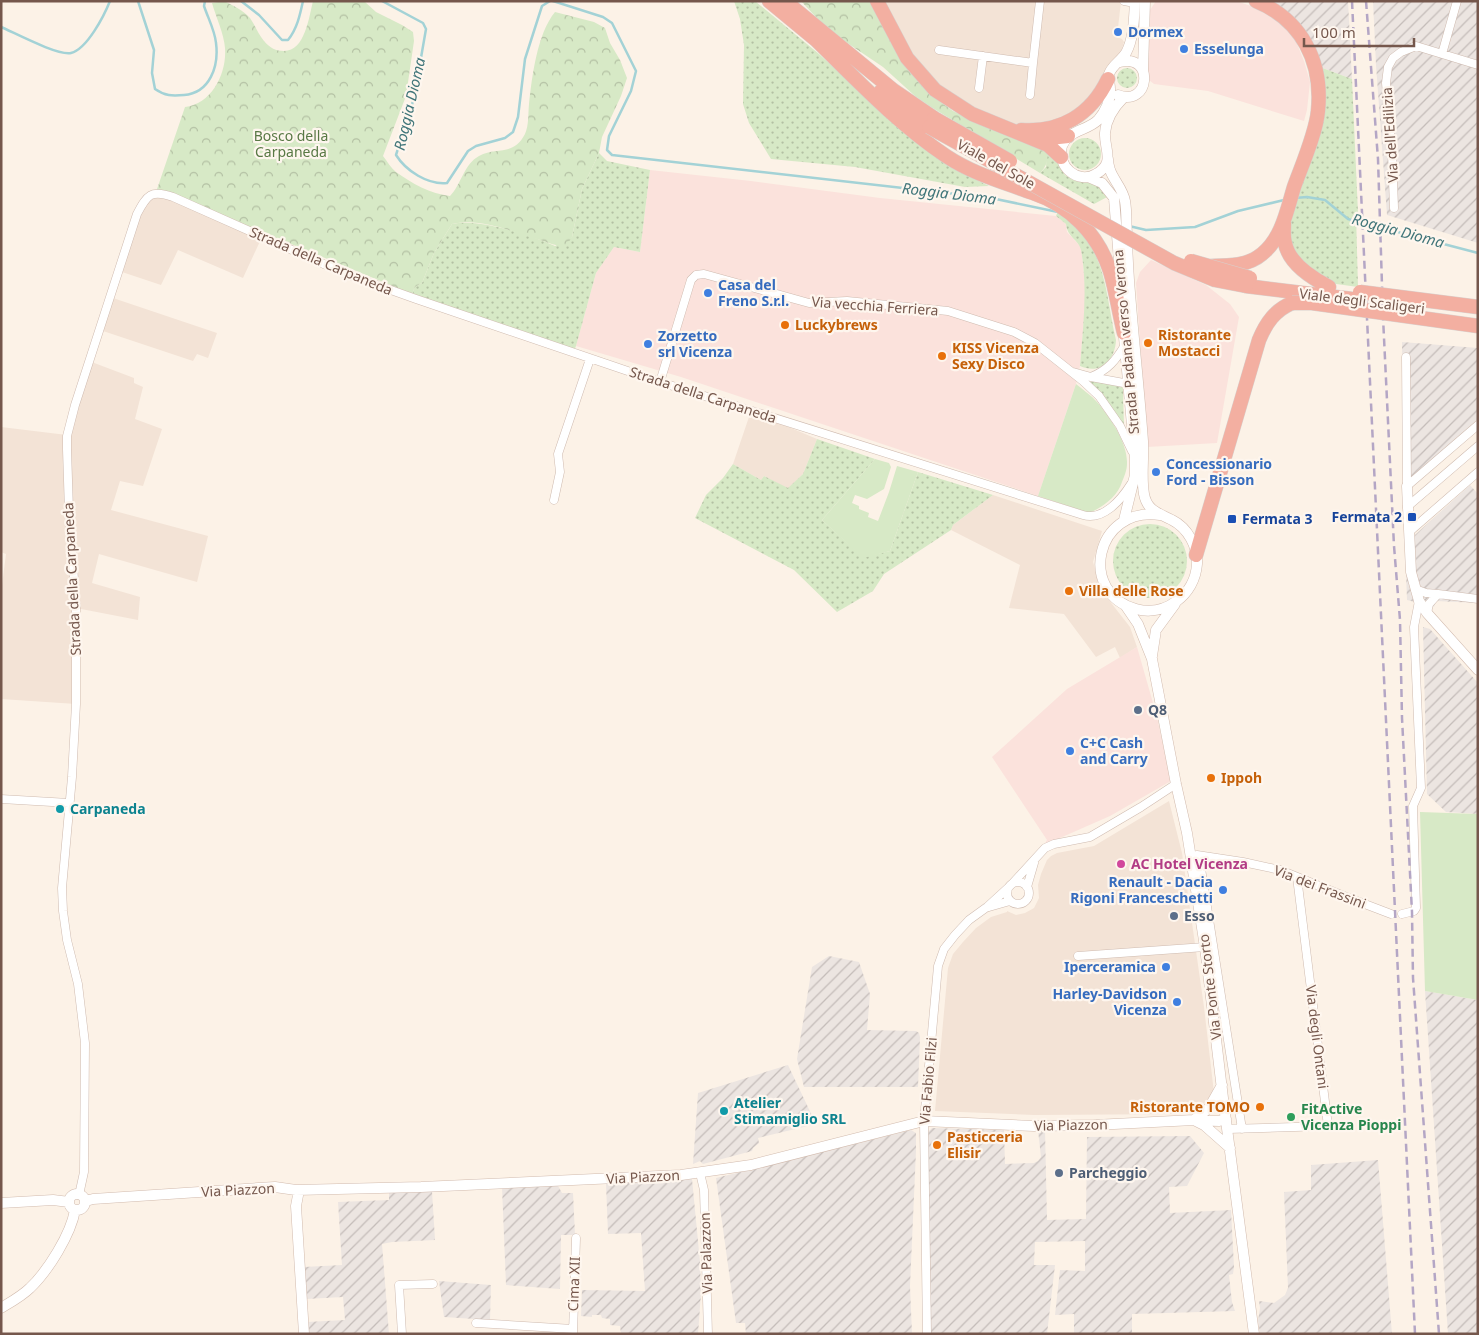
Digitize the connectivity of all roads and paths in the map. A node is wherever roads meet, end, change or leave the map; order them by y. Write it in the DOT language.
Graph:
graph roads {
  1 [pos="769,1"];
  2 [pos="877,1"];
  3 [pos="1040,1"];
  4 [pos="1124,1"];
  5 [pos="1150,1"];
  6 [pos="1256,1"];
  7 [pos="1457,1"];
  8 [pos="786,2"];
  9 [pos="1139,2"];
  10 [pos="1145,12"];
  11 [pos="814,38"];
  12 [pos="939,50"];
  13 [pos="1442,54"];
  14 [pos="983,56"];
  15 [pos="1120,62"];
  16 [pos="1033,63"];
  17 [pos="1478,65"];
  18 [pos="1143,70"];
  19 [pos="1109,83"];
  20 [pos="979,88"];
  21 [pos="1030,95"];
  22 [pos="1124,97"];
  23 [pos="931,122"];
  24 [pos="1015,130"];
  25 [pos="1084,130"];
  26 [pos="1068,136"];
  27 [pos="1105,142"];
  28 [pos="1061,158"];
  29 [pos="1108,159"];
  30 [pos="1088,177"];
  31 [pos="1394,208"];
  32 [pos="1284,220"];
  33 [pos="1122,226"];
  34 [pos="1201,265"];
  35 [pos="1248,282"];
  36 [pos="1329,287"];
  37 [pos="1478,307"];
  38 [pos="1478,317"];
  39 [pos="1478,326"];
  40 [pos="1124,339"];
  41 [pos="1406,357"];
  42 [pos="590,359"];
  43 [pos="1067,369"];
  44 [pos="1091,377"];
  45 [pos="660,382"];
  46 [pos="1128,384"];
  47 [pos="1139,394"];
  48 [pos="1478,425"];
  49 [pos="1478,446"];
  50 [pos="1135,458"];
  51 [pos="1478,472"];
  52 [pos="1134,481"];
  53 [pos="1407,486"];
  54 [pos="554,500"];
  55 [pos="1407,507"];
  56 [pos="1160,515"];
  57 [pos="1124,520"];
  58 [pos="1408,532"];
  59 [pos="1196,555"];
  60 [pos="1415,588"];
  61 [pos="1438,594"];
  62 [pos="1478,599"];
  63 [pos="1419,601"];
  64 [pos="1176,602"];
  65 [pos="1125,605"];
  66 [pos="1427,613"];
  67 [pos="1152,659"];
  68 [pos="1478,670"];
  69 [pos="1176,784"];
  70 [pos="1,799"];
  71 [pos="69,803"];
  72 [pos="1038,854"];
  73 [pos="1195,854"];
  74 [pos="1297,877"];
  75 [pos="1011,885"];
  76 [pos="1027,887"];
  77 [pos="1010,901"];
  78 [pos="987,907"];
  79 [pos="1391,914"];
  80 [pos="1402,914"];
  81 [pos="1205,947"];
  82 [pos="1078,956"];
  83 [pos="1222,1085"];
  84 [pos="1198,1118"];
  85 [pos="924,1121"];
  86 [pos="1227,1124"];
  87 [pos="1242,1129"];
  88 [pos="1230,1148"];
  89 [pos="700,1172"];
  90 [pos="275,1187"];
  91 [pos="299,1190"];
  92 [pos="82,1198"];
  93 [pos="1,1203"];
  94 [pos="72,1206"];
  95 [pos="296,1206"];
  96 [pos="576,1238"];
  97 [pos="433,1284"];
  98 [pos="1,1308"];
  99 [pos="1252,1317"];
  100 [pos="476,1323"];
  101 [pos="573,1332"];
  102 [pos="304,1334"];
  103 [pos="402,1334"];
  104 [pos="708,1334"];
  105 [pos="927,1334"];
  106 [pos="1248,1334"];
  107 [pos="1254,1334"];
  1 -- 11 [label="highway, Viale del Sole"];
  2 -- 24 [label="highway"];
  3 -- 16 [label="street"];
  4 -- 9 [label="street"];
  5 -- 10 [label="main road"];
  6 -- 32 [label="highway"];
  7 -- 13 [label="street"];
  8 -- 23 [label="highway, Viale del Sole"];
  9 -- 10 [label="main road"];
  9 -- 15 [label="main road"];
  10 -- 18 [label="main road"];
  11 -- 23 [label="highway, Viale del Sole"];
  11 -- 40 [label="highway"];
  12 -- 14 [label="street"];
  13 -- 17 [label="street, Via dell'Edilizia"];
  13 -- 31 [label="street, Via dell'Edilizia"];
  14 -- 16 [label="street"];
  14 -- 20 [label="street"];
  15 -- 18 [label="main road"];
  15 -- 19 [label="main road"];
  16 -- 21 [label="street"];
  18 -- 22 [label="main road"];
  19 -- 22 [label="main road"];
  19 -- 24 [label="highway"];
  19 -- 25 [label="main road"];
  22 -- 27 [label="main road"];
  23 -- 34 [label="highway, Viale del Sole, bridge"];
  23 -- 35 [label="highway, Viale del Sole, bridge"];
  24 -- 26 [label="highway"];
  24 -- 28 [label="highway"];
  25 -- 26 [label="main road"];
  25 -- 27 [label="main road"];
  26 -- 28 [label="main road"];
  27 -- 29 [label="main road"];
  28 -- 30 [label="main road"];
  29 -- 30 [label="main road"];
  29 -- 33 [label="main road, Strada Padana verso Verona"];
  30 -- 33 [label="main road, Strada Padana verso Verona"];
  32 -- 34 [label="highway, bridge"];
  32 -- 36 [label="highway"];
  33 -- 40 [label="main road, Strada Padana verso Verona"];
  33 -- 47 [label="main road, Strada Padana verso Verona"];
  34 -- 35 [label="highway, Viale del Sole, bridge"];
  35 -- 36 [label="highway, Viale degli Scaligeri"];
  35 -- 38 [label="highway, Viale degli Scaligeri"];
  36 -- 37 [label="highway, Viale degli Scaligeri, bridge"];
  39 -- 59 [label="highway, bridge"];
  40 -- 44 [label="street"];
  40 -- 46 [label="main road, Strada Padana verso Verona"];
  41 -- 53 [label="street"];
  42 -- 45 [label="street, Strada della Carpaneda"];
  42 -- 54 [label="street"];
  42 -- 71 [label="street, Strada della Carpaneda"];
  43 -- 44 [label="street, Via vecchia Ferriera"];
  43 -- 45 [label="street, Via vecchia Ferriera"];
  43 -- 50 [label="street, Via vecchia Ferriera"];
  44 -- 46 [label="street, Via vecchia Ferriera"];
  45 -- 52 [label="street, Strada della Carpaneda"];
  46 -- 47 [label="street"];
  46 -- 50 [label="main road, Strada Padana verso Verona"];
  47 -- 56 [label="main road, Strada Padana verso Verona"];
  48 -- 53 [label="street"];
  49 -- 55 [label="street"];
  50 -- 52 [label="main road, Strada Padana verso Verona"];
  51 -- 58 [label="street"];
  52 -- 57 [label="main road, Strada Padana verso Verona"];
  53 -- 55 [label="main road"];
  55 -- 58 [label="main road"];
  56 -- 57 [label="main road"];
  56 -- 59 [label="main road, Strada Padana verso Verona"];
  57 -- 65 [label="main road"];
  58 -- 60 [label="main road"];
  59 -- 64 [label="main road, Strada Padana verso Verona"];
  60 -- 61 [label="street"];
  60 -- 63 [label="main road"];
  61 -- 62 [label="street"];
  61 -- 66 [label="street"];
  63 -- 66 [label="main road"];
  63 -- 80 [label="street"];
  64 -- 65 [label="main road"];
  64 -- 67 [label="main road, Via Ponte Storto"];
  65 -- 67 [label="main road, Via Ponte Storto"];
  66 -- 68 [label="main road"];
  67 -- 69 [label="main road, Via Ponte Storto"];
  69 -- 72 [label="street"];
  69 -- 73 [label="main road, Via Ponte Storto"];
  70 -- 71 [label="street"];
  71 -- 92 [label="street, Strada della Carpaneda"];
  72 -- 75 [label="street, Via Fabio Filzi"];
  72 -- 76 [label="street"];
  73 -- 74 [label="street, Via dei Frassini"];
  73 -- 81 [label="main road, Via Ponte Storto"];
  73 -- 87 [label="street"];
  74 -- 79 [label="street, Via dei Frassini"];
  74 -- 87 [label="street, Via degli Ontani"];
  75 -- 76 [label="street"];
  75 -- 77 [label="street"];
  75 -- 78 [label="street, Via Fabio Filzi"];
  76 -- 77 [label="street"];
  77 -- 78 [label="street, Via Fabio Filzi"];
  78 -- 85 [label="street, Via Fabio Filzi"];
  81 -- 82 [label="street"];
  81 -- 83 [label="main road, Via Ponte Storto"];
  83 -- 84 [label="main road"];
  83 -- 86 [label="main road, Via Ponte Storto"];
  84 -- 85 [label="main road, Via Piazzon"];
  84 -- 86 [label="main road, Via Piazzon"];
  84 -- 88 [label="main road"];
  85 -- 89 [label="main road, Via Piazzon"];
  85 -- 105 [label="street, Via Fabio Filzi"];
  86 -- 87 [label="street, Via degli Ontani"];
  86 -- 88 [label="main road, Via Ponte Storto"];
  88 -- 99 [label="main road, Via Ponte Storto"];
  89 -- 91 [label="main road, Via Piazzon"];
  89 -- 104 [label="street, Via Palazzon"];
  90 -- 91 [label="main road, Via Piazzon"];
  90 -- 92 [label="main road, Via Piazzon"];
  90 -- 95 [label="main road"];
  91 -- 95 [label="main road"];
  92 -- 94 [label="main road"];
  93 -- 94 [label="main road"];
  94 -- 98 [label="main road"];
  95 -- 102 [label="main road"];
  96 -- 101 [label="street, Cima XII"];
  97 -- 103 [label="street"];
  99 -- 106 [label="main road, Via Ponte Storto"];
  99 -- 107 [label="main road, Via Ponte Storto"];
  100 -- 101 [label="street, Cima XII"];
}
